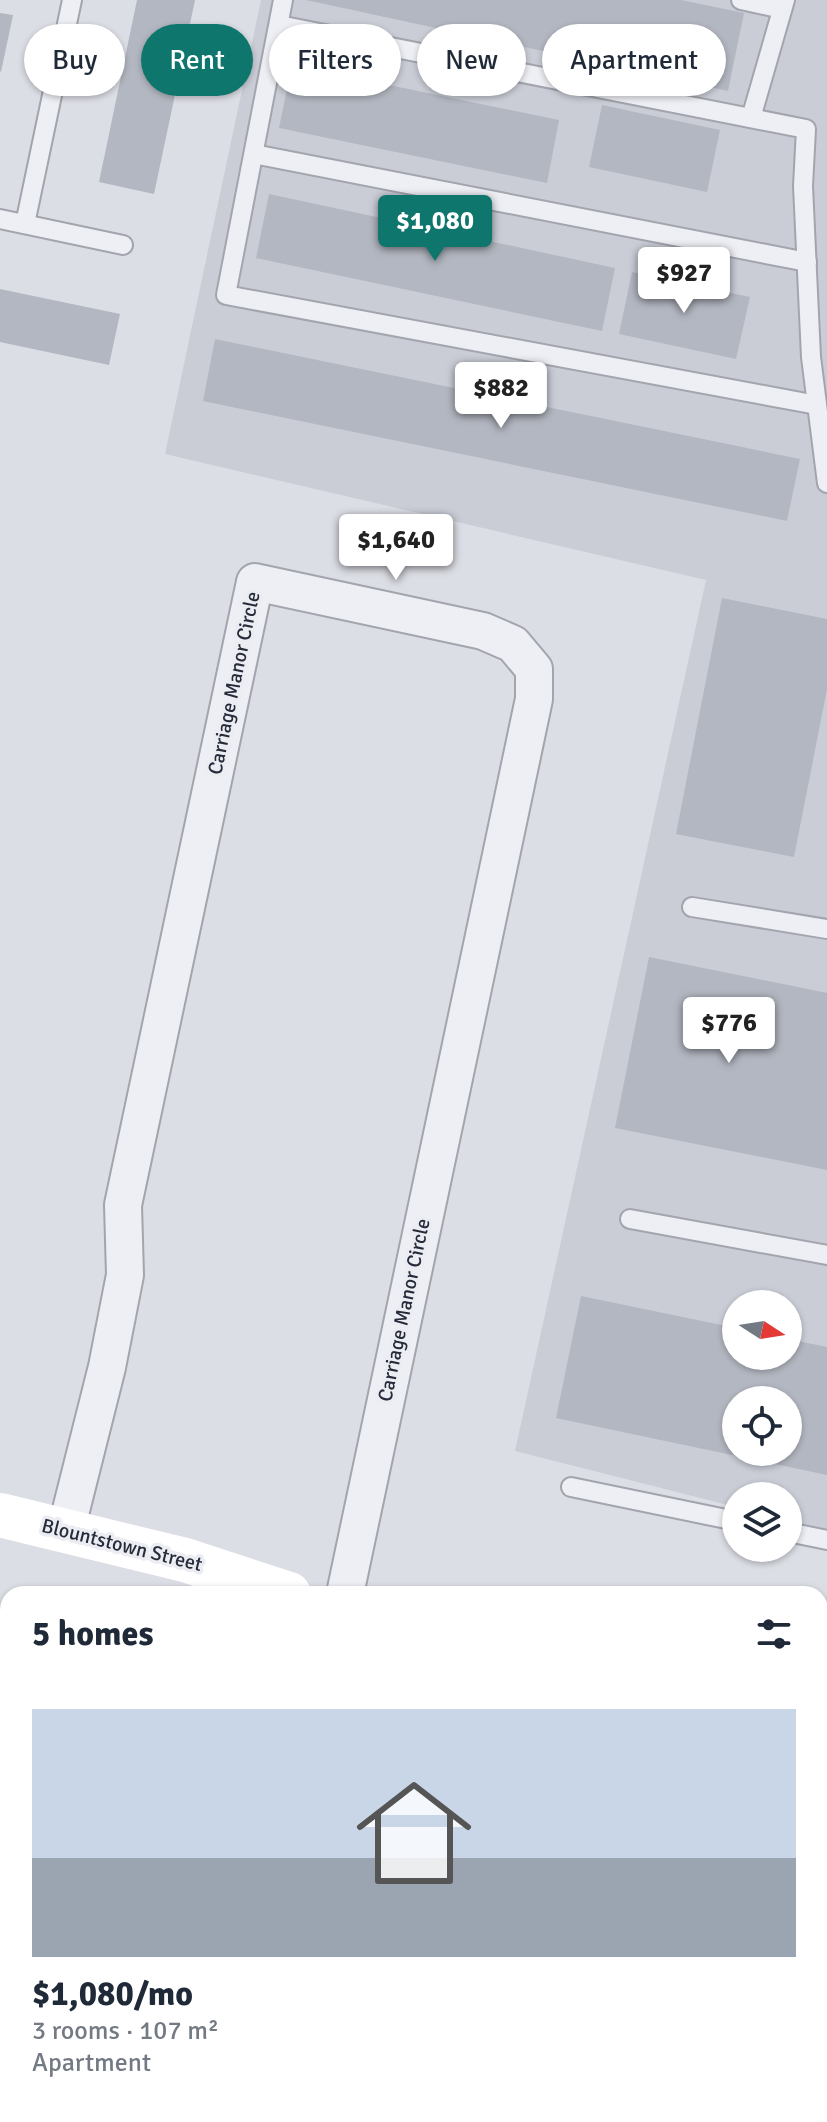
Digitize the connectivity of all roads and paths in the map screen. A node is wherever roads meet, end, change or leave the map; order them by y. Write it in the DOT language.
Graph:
graph roads {
  1 [pos="72,0"];
  2 [pos="283,0"];
  3 [pos="741,0"];
  4 [pos="784,4"];
  5 [pos="279,24"];
  6 [pos="401,49"];
  7 [pos="269,77"];
  8 [pos="751,118"];
  9 [pos="254,154"];
  10 [pos="0,219"];
  11 [pos="25,224"];
  12 [pos="123,245"];
  13 [pos="807,262"];
  14 [pos="818,303"];
  15 [pos="817,405"];
  16 [pos="827,483"];
  17 [pos="692,907"];
  18 [pos="827,929"];
  19 [pos="630,1219"];
  20 [pos="827,1255"];
  21 [pos="571,1487"];
  22 [pos="0,1515"];
  23 [pos="722,1518"];
  24 [pos="66,1530"];
  25 [pos="802,1535"];
  26 [pos="827,1540"];
  27 [pos="265,1586"];
  28 [pos="347,1586"];
  1 -- 11 [label="lane"];
  2 -- 5 [label="lane"];
  3 -- 4 [label="lane"];
  4 -- 8 [label="lane"];
  6 -- 8 [label="lane"];
  7 -- 9 [label="lane"];
  8 -- 13 [label="lane"];
  9 -- 13 [label="lane"];
  9 -- 15 [label="lane"];
  10 -- 11 [label="lane"];
  11 -- 12 [label="lane"];
  13 -- 14 [label="lane"];
  14 -- 15 [label="lane"];
  15 -- 16 [label="lane"];
  17 -- 18 [label="lane"];
  19 -- 20 [label="lane"];
  21 -- 23 [label="lane"];
  22 -- 24 [label="main road, Blountstown Street"];
  24 -- 27 [label="main road, Blountstown Street"];
  24 -- 28 [label="street, Carriage Manor Circle"];
  25 -- 26 [label="lane"];
}
